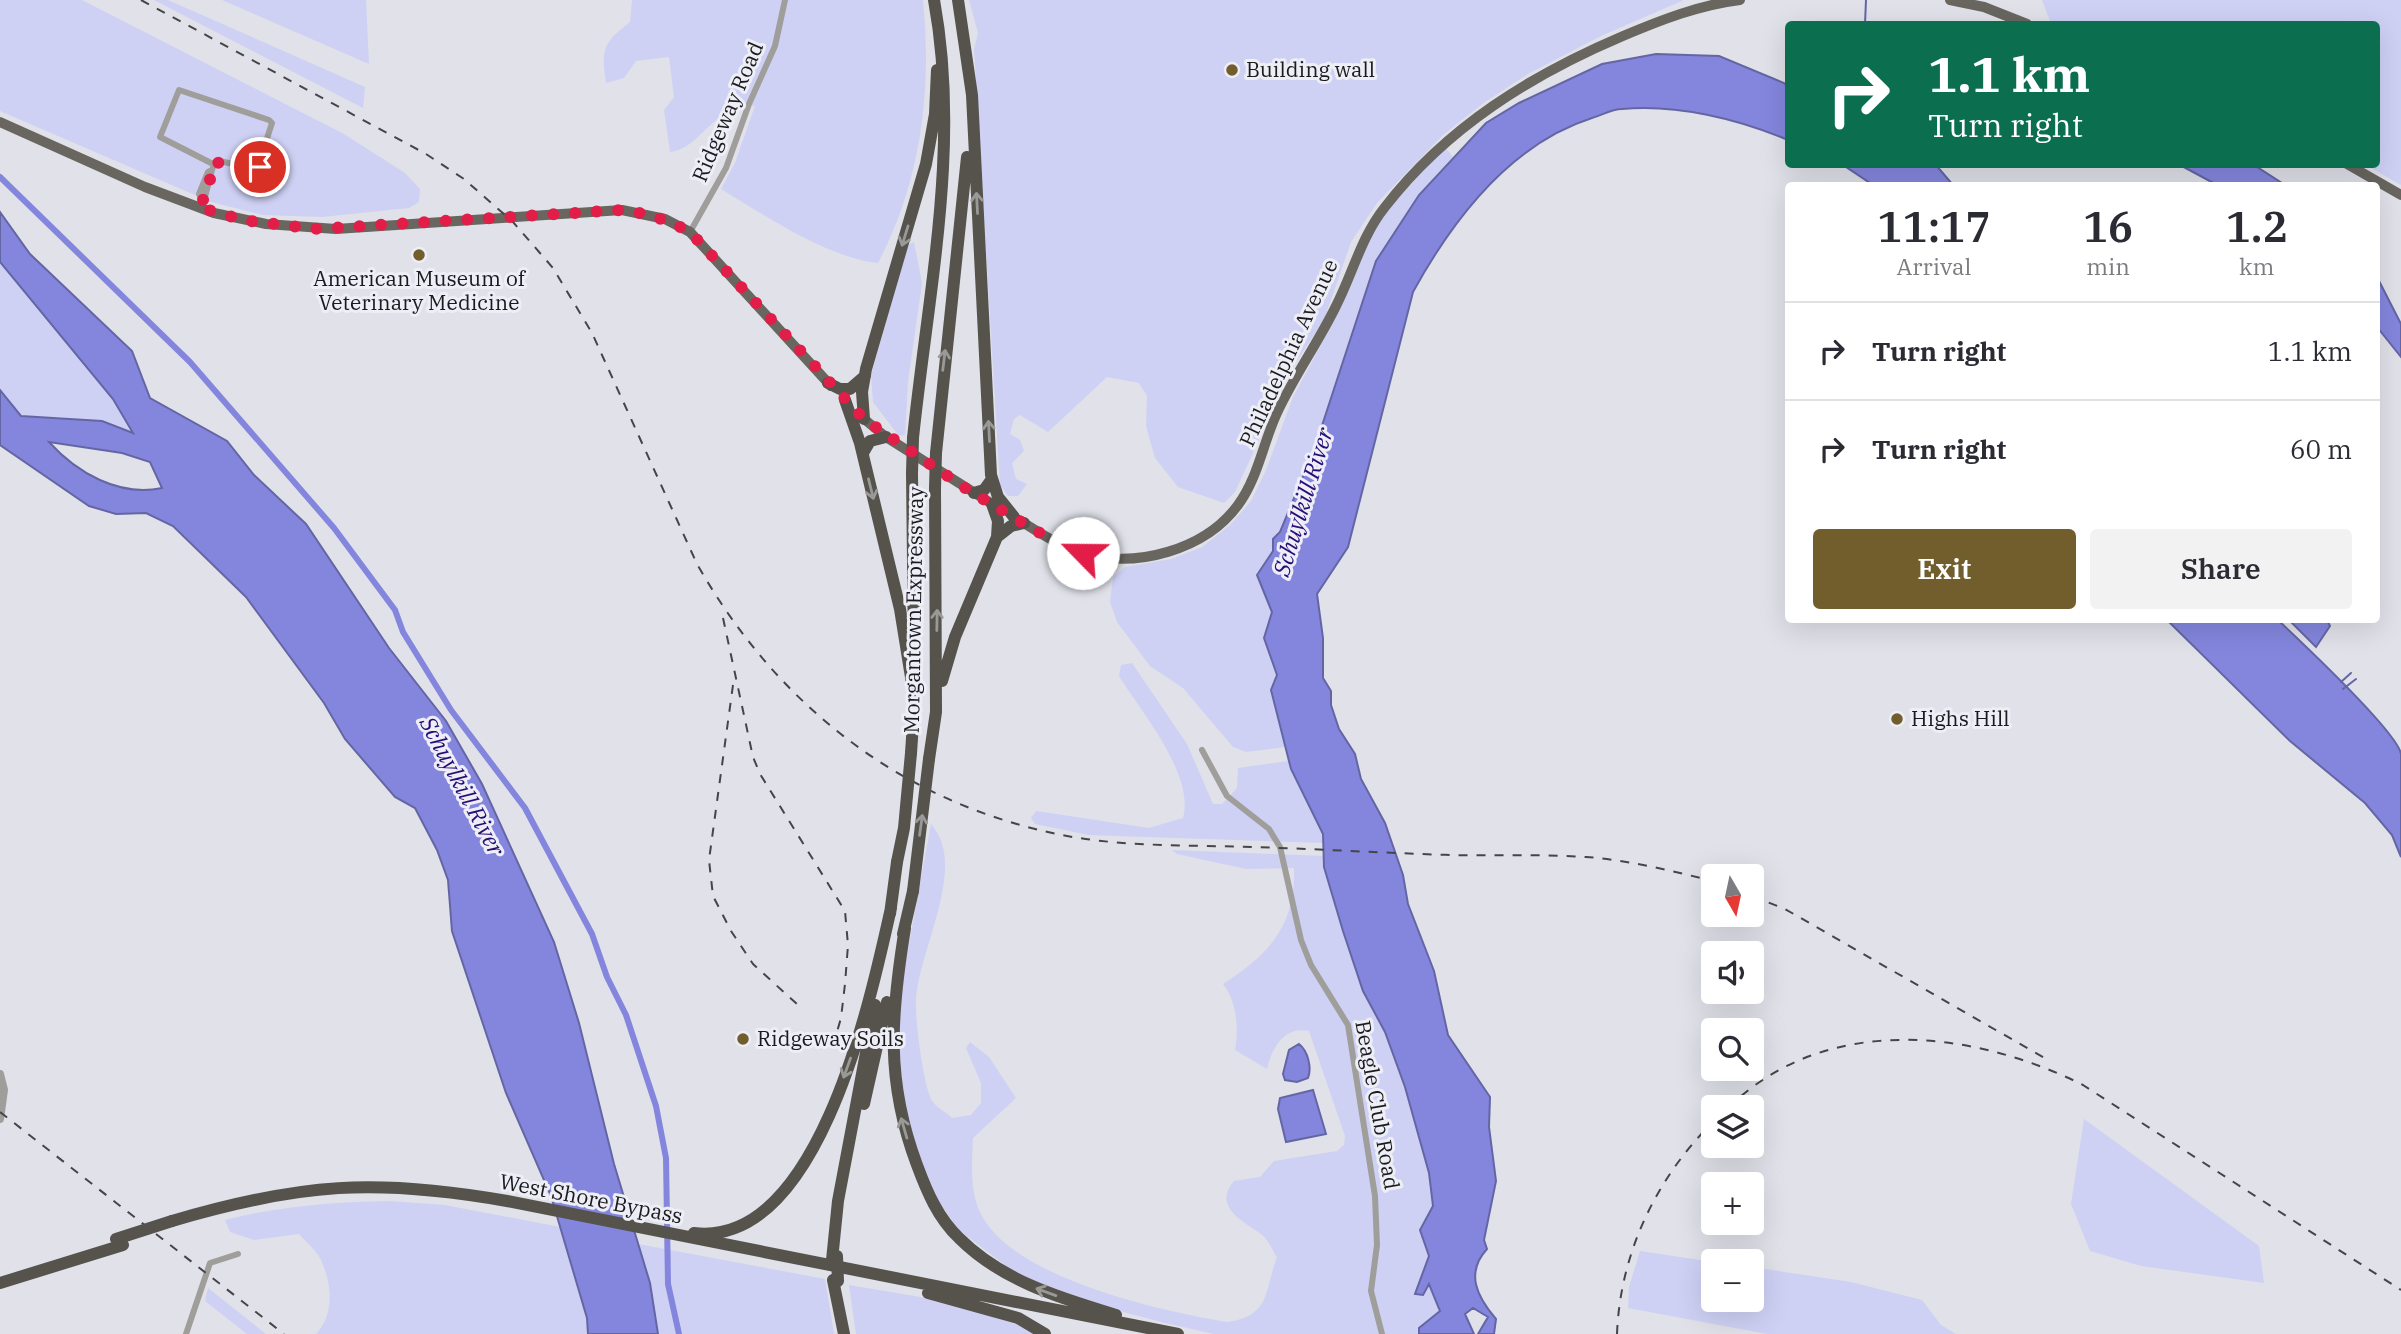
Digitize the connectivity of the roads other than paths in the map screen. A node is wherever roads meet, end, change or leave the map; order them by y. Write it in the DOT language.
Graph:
graph roads {
  1 [pos="785,0"];
  2 [pos="933,0"];
  3 [pos="958,0"];
  4 [pos="1740,0"];
  5 [pos="1950,0"];
  6 [pos="2019,21"];
  7 [pos="0,122"];
  8 [pos="213,167"];
  9 [pos="2354,168"];
  10 [pos="2378,182"];
  11 [pos="2380,183"];
  12 [pos="2401,195"];
  13 [pos="199,203"];
  14 [pos="690,232"];
  15 [pos="865,376"];
  16 [pos="828,383"];
  17 [pos="845,400"];
  18 [pos="864,419"];
  19 [pos="886,437"];
  20 [pos="863,453"];
  21 [pos="992,479"];
  22 [pos="974,493"];
  23 [pos="992,504"];
  24 [pos="1019,520"];
  25 [pos="997,537"];
  26 [pos="915,702"];
  27 [pos="936,712"];
  28 [pos="1202,750"];
  29 [pos="891,908"];
  30 [pos="905,928"];
  31 [pos="0,1074"];
  32 [pos="0,1119"];
  33 [pos="509,1206"];
  34 [pos="676,1236"];
  35 [pos="120,1242"];
  36 [pos="238,1254"];
  37 [pos="835,1258"];
  38 [pos="0,1276"];
  39 [pos="0,1283"];
  40 [pos="928,1293"];
  41 [pos="186,1334"];
  42 [pos="847,1334"];
  43 [pos="1045,1334"];
  44 [pos="1144,1334"];
  45 [pos="1180,1334"];
  46 [pos="1382,1334"];
  1 -- 14 [label="street, Ridgeway Road"];
  2 -- 15 [label="highway, one-way"];
  2 -- 26 [label="highway, Morgantown Expressway, bridge"];
  21 -- 3 [label="highway, one-way"];
  27 -- 3 [label="highway, Morgantown Expressway, one-way, bridge"];
  4 -- 24 [label="main road, Philadelphia Avenue"];
  5 -- 6 [label="main road"];
  7 -- 13 [label="main road, Philadelphia Avenue"];
  8 -- 8 [label="street"];
  8 -- 13 [label="street"];
  9 -- 10 [label="main road"];
  11 -- 12 [label="main road"];
  13 -- 14 [label="main road, Philadelphia Avenue"];
  14 -- 16 [label="main road, Philadelphia Avenue"];
  15 -- 16 [label="highway"];
  15 -- 18 [label="highway"];
  16 -- 17 [label="main road, Philadelphia Avenue"];
  17 -- 18 [label="main road, Philadelphia Avenue"];
  17 -- 20 [label="highway"];
  18 -- 19 [label="main road, Philadelphia Avenue"];
  19 -- 20 [label="highway"];
  19 -- 22 [label="main road, Philadelphia Avenue"];
  20 -- 26 [label="highway, one-way"];
  21 -- 22 [label="highway"];
  21 -- 24 [label="highway"];
  22 -- 23 [label="main road, Philadelphia Avenue"];
  23 -- 24 [label="main road, Philadelphia Avenue"];
  23 -- 25 [label="highway"];
  24 -- 25 [label="highway"];
  25 -- 27 [label="highway"];
  26 -- 29 [label="highway, Morgantown Expressway, bridge"];
  30 -- 27 [label="highway, Morgantown Expressway, one-way, bridge"];
  28 -- 46 [label="street, Beagle Club Road"];
  29 -- 34 [label="highway, one-way"];
  29 -- 37 [label="highway"];
  30 -- 37 [label="highway"];
  45 -- 30 [label="highway, one-way"];
  31 -- 32 [label="street"];
  33 -- 34 [label="highway, West Shore Bypass"];
  33 -- 34 [label="highway, West Shore Bypass"];
  33 -- 35 [label="highway, West Shore Bypass"];
  34 -- 40 [label="highway, West Shore Bypass"];
  34 -- 45 [label="highway, West Shore Bypass"];
  35 -- 38 [label="highway, West Shore Bypass"];
  35 -- 39 [label="highway, West Shore Bypass"];
  36 -- 41 [label="street"];
  37 -- 42 [label="highway, bridge"];
  40 -- 43 [label="highway"];
  40 -- 44 [label="highway, West Shore Bypass"];
}
